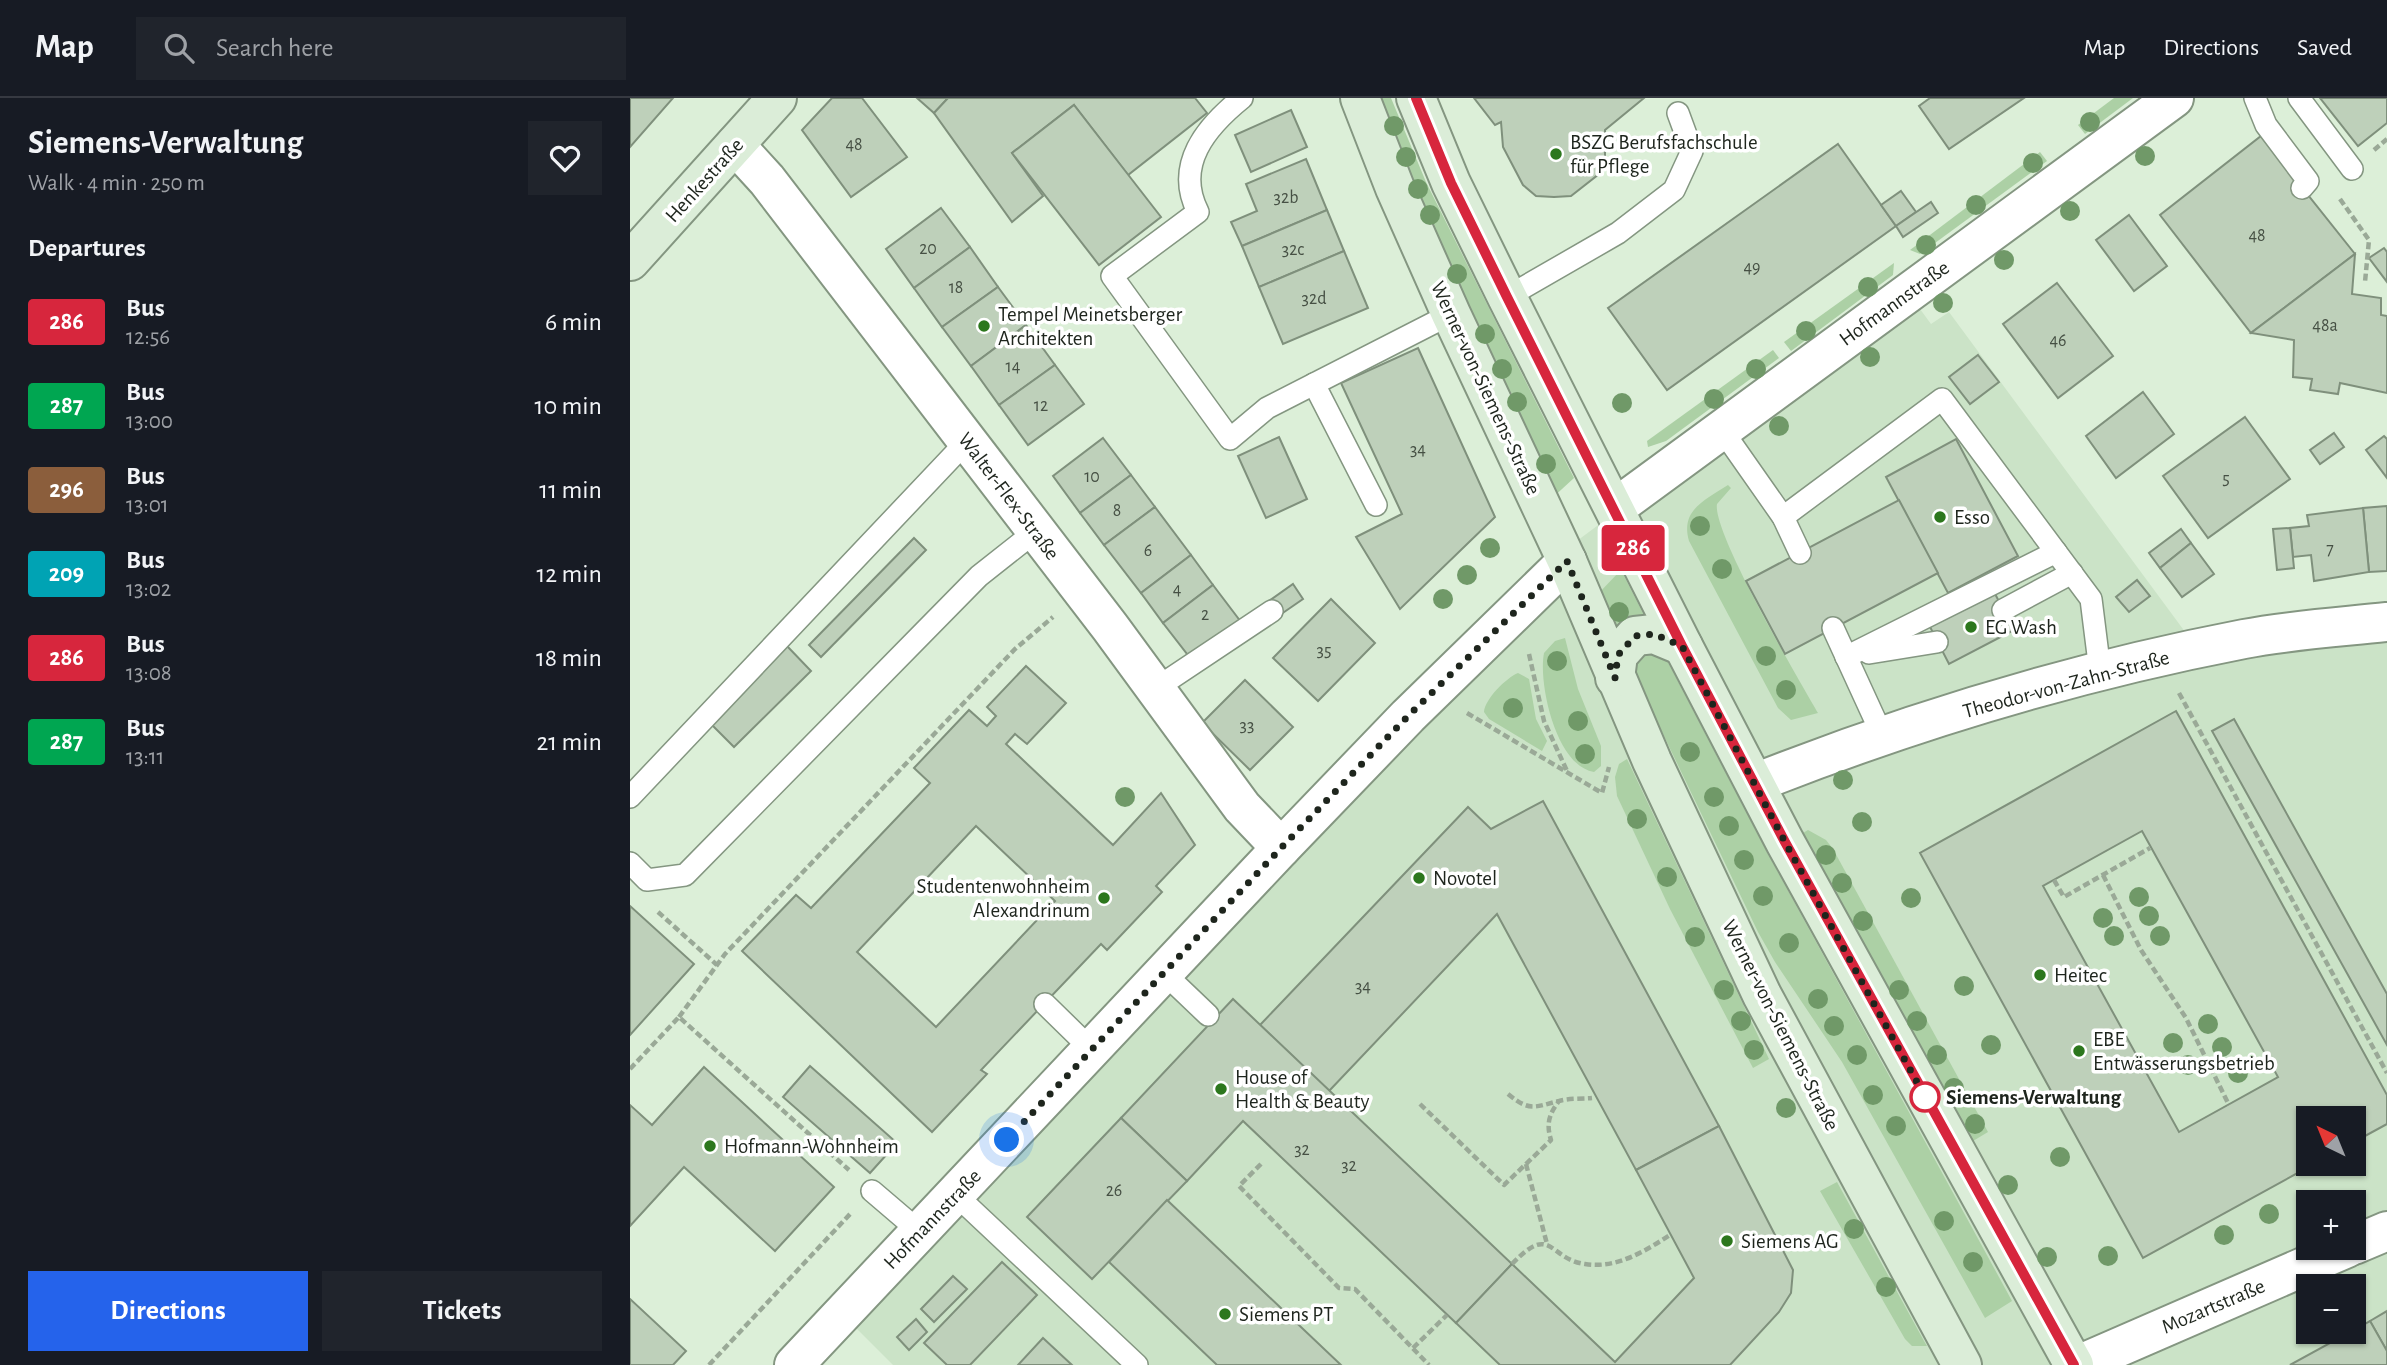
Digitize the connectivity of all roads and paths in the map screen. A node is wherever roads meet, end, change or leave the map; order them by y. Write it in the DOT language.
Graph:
graph roads {
  1 [pos="777,98"];
  2 [pos="1242,98"];
  3 [pos="1360,98"];
  4 [pos="1416,98"];
  5 [pos="2174,98"];
  6 [pos="2255,98"];
  7 [pos="2299,98"];
  8 [pos="1678,113"];
  9 [pos="735,145"];
  10 [pos="2352,169"];
  11 [pos="2302,188"];
  12 [pos="630,261"];
  13 [pos="1507,297"];
  14 [pos="1451,314"];
  15 [pos="1314,384"];
  16 [pos="1722,430"];
  17 [pos="967,441"];
  18 [pos="1376,505"];
  19 [pos="1615,509"];
  20 [pos="1783,517"];
  21 [pos="1036,531"];
  22 [pos="2056,552"];
  23 [pos="1800,553"];
  24 [pos="1567,561"];
  25 [pos="2072,573"];
  26 [pos="1083,593"];
  27 [pos="2003,610"];
  28 [pos="1272,611"];
  29 [pos="2387,622"];
  30 [pos="1504,625"];
  31 [pos="1833,628"];
  32 [pos="1937,642"];
  33 [pos="1682,646"];
  34 [pos="1846,657"];
  35 [pos="2100,671"];
  36 [pos="1615,678"];
  37 [pos="2174,683"];
  38 [pos="1155,689"];
  39 [pos="1434,693"];
  40 [pos="1883,737"];
  41 [pos="1567,771"];
  42 [pos="1755,783"];
  43 [pos="1602,793"];
  44 [pos="630,797"];
  45 [pos="1281,848"];
  46 [pos="2150,848"];
  47 [pos="630,863"];
  48 [pos="2103,875"];
  49 [pos="2054,880"];
  50 [pos="649,904"];
  51 [pos="717,965"];
  52 [pos="1164,974"];
  53 [pos="1045,1004"];
  54 [pos="1208,1015"];
  55 [pos="679,1017"];
  56 [pos="1091,1050"];
  57 [pos="630,1069"];
  58 [pos="2387,1073"];
  59 [pos="1508,1094"];
  60 [pos="1592,1098"];
  61 [pos="1559,1101"];
  62 [pos="1420,1104"];
  63 [pos="2229,1105"];
  64 [pos="1261,1164"];
  65 [pos="1526,1164"];
  66 [pos="872,1191"];
  67 [pos="956,1195"];
  68 [pos="2387,1231"];
  69 [pos="920,1232"];
  70 [pos="1670,1235"];
  71 [pos="2366,1240"];
  72 [pos="1547,1244"];
  73 [pos="2319,1260"];
  74 [pos="1512,1264"];
  75 [pos="1447,1315"];
  76 [pos="1413,1348"];
  77 [pos="709,1365"];
  78 [pos="794,1365"];
  79 [pos="1138,1365"];
  80 [pos="1429,1365"];
  81 [pos="1962,1365"];
  82 [pos="2076,1365"];
  1 -- 9 [label="main road, Henkestraße"];
  2 -- 15 [label="lane"];
  3 -- 14 [label="main road, Werner-von-Siemens-Straße"];
  4 -- 13 [label="main road"];
  5 -- 16 [label="street, Hofmannstraße"];
  6 -- 11 [label="lane"];
  7 -- 10 [label="lane"];
  8 -- 13 [label="lane"];
  9 -- 12 [label="main road, Henkestraße"];
  9 -- 17 [label="street, Walter-Flex-Straße"];
  13 -- 19 [label="main road"];
  14 -- 15 [label="lane"];
  14 -- 24 [label="main road, Werner-von-Siemens-Straße"];
  15 -- 18 [label="lane"];
  16 -- 19 [label="street, Hofmannstraße"];
  16 -- 20 [label="lane"];
  17 -- 21 [label="street, Walter-Flex-Straße"];
  17 -- 44 [label="lane"];
  19 -- 33 [label="main road"];
  20 -- 22 [label="lane"];
  20 -- 23 [label="lane"];
  21 -- 26 [label="street, Walter-Flex-Straße"];
  21 -- 47 [label="lane"];
  22 -- 25 [label="lane"];
  22 -- 34 [label="lane"];
  24 -- 30 [label="street, Hofmannstraße"];
  24 -- 36 [label="main road, Werner-von-Siemens-Straße"];
  25 -- 27 [label="lane"];
  25 -- 35 [label="lane"];
  26 -- 38 [label="street, Walter-Flex-Straße"];
  26 -- 51 [label="path"];
  28 -- 38 [label="lane"];
  29 -- 35 [label="street, Theodor-von-Zahn-Straße"];
  30 -- 39 [label="street, Hofmannstraße"];
  30 -- 41 [label="path"];
  31 -- 34 [label="lane"];
  32 -- 34 [label="lane"];
  33 -- 36 [label="main road"];
  33 -- 42 [label="main road"];
  34 -- 40 [label="lane"];
  35 -- 40 [label="street, Theodor-von-Zahn-Straße"];
  36 -- 81 [label="main road, Werner-von-Siemens-Straße"];
  37 -- 58 [label="path"];
  38 -- 45 [label="street, Walter-Flex-Straße"];
  39 -- 41 [label="path"];
  39 -- 45 [label="street, Hofmannstraße"];
  40 -- 42 [label="street, Theodor-von-Zahn-Straße"];
  41 -- 43 [label="path"];
  42 -- 82 [label="main road"];
  45 -- 52 [label="street, Hofmannstraße"];
  46 -- 48 [label="path"];
  48 -- 49 [label="path"];
  48 -- 63 [label="path"];
  50 -- 51 [label="path"];
  51 -- 55 [label="path"];
  52 -- 54 [label="lane"];
  52 -- 56 [label="street, Hofmannstraße"];
  53 -- 56 [label="lane"];
  55 -- 57 [label="path"];
  55 -- 66 [label="path"];
  56 -- 67 [label="street, Hofmannstraße"];
  59 -- 61 [label="path"];
  60 -- 61 [label="path"];
  61 -- 65 [label="path"];
  62 -- 65 [label="path"];
  64 -- 76 [label="path"];
  65 -- 72 [label="path"];
  66 -- 69 [label="lane"];
  66 -- 77 [label="path"];
  67 -- 69 [label="street, Hofmannstraße"];
  67 -- 79 [label="lane"];
  68 -- 71 [label="street"];
  69 -- 78 [label="street, Hofmannstraße"];
  70 -- 72 [label="path"];
  72 -- 74 [label="path"];
  73 -- 82 [label="street, Mozartstraße"];
  75 -- 76 [label="path"];
  76 -- 80 [label="path"];
}
